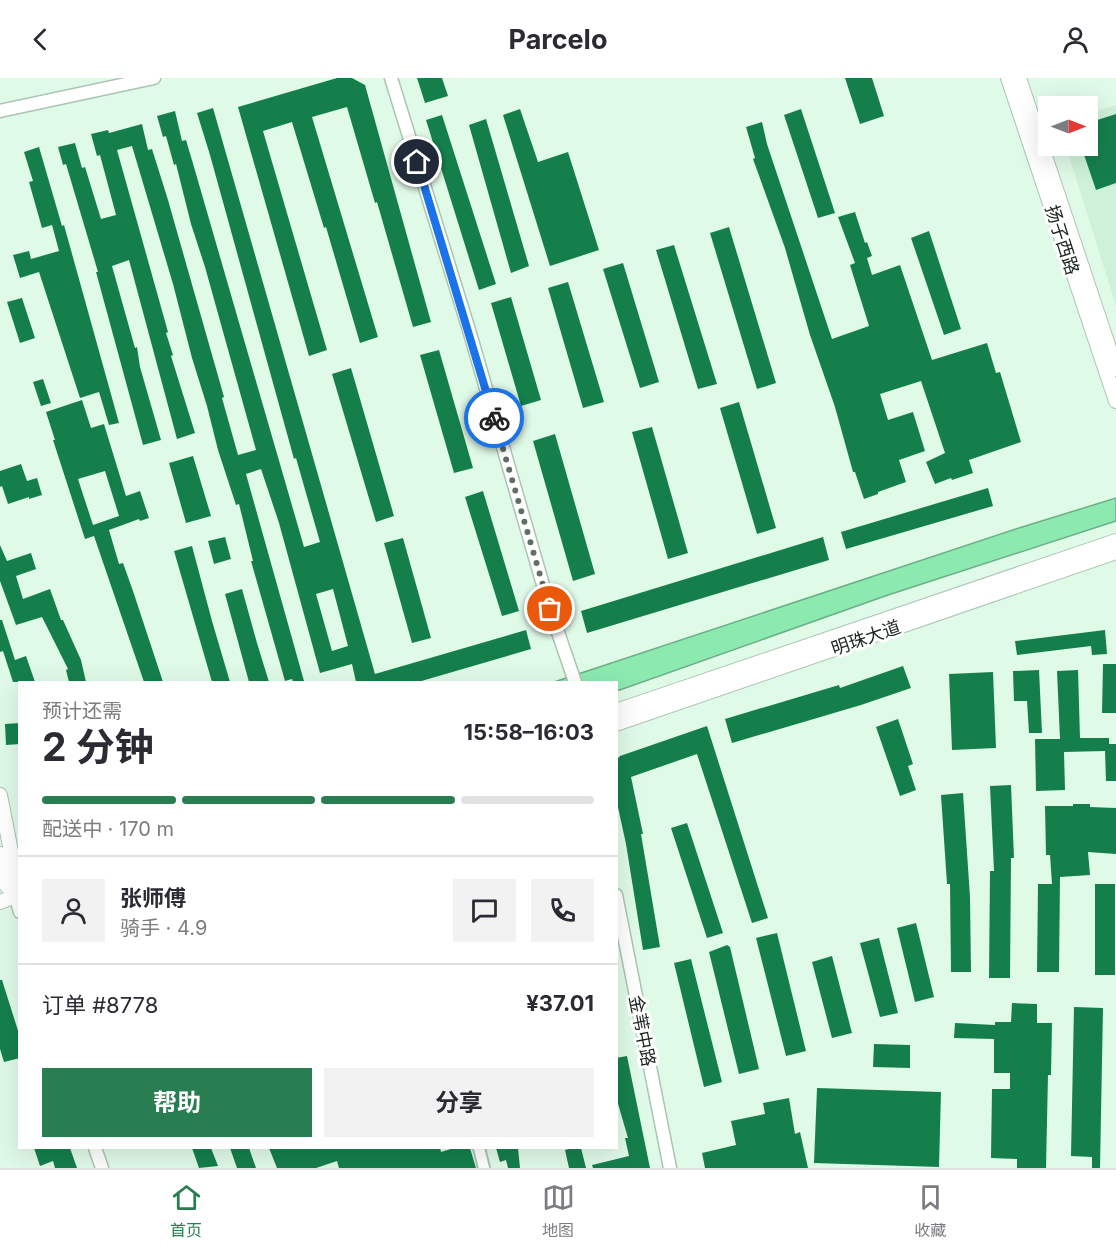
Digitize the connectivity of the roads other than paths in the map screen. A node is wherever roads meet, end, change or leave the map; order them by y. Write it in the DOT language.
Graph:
graph roads {
  1 [pos="153,78"];
  2 [pos="391,78"];
  3 [pos="1008,78"];
  4 [pos="1019,78"];
  5 [pos="0,111"];
  6 [pos="1116,369"];
  7 [pos="1116,401"];
  8 [pos="1116,541"];
  9 [pos="1116,552"];
  10 [pos="575,681"];
  11 [pos="618,710"];
  12 [pos="618,723"];
  13 [pos="0,795"];
  14 [pos="0,854"];
  15 [pos="13,887"];
  16 [pos="0,902"];
  17 [pos="18,905"];
  18 [pos="618,905"];
  19 [pos="95,1149"];
  20 [pos="479,1149"];
  21 [pos="102,1168"];
  22 [pos="484,1168"];
  23 [pos="670,1168"];
  1 -- 5 [label="street"];
  2 -- 10 [label="street"];
  3 -- 7 [label="main road, 扬子西路"];
  4 -- 6 [label="main road, 扬子西路"];
  8 -- 11 [label="main road, 明珠大道"];
  9 -- 12 [label="main road, 明珠大道"];
  13 -- 15 [label="main road"];
  14 -- 15 [label="main road"];
  15 -- 16 [label="main road"];
  15 -- 17 [label="street"];
  18 -- 23 [label="street, 金苇中路"];
  19 -- 21 [label="street"];
  20 -- 22 [label="street"];
}
